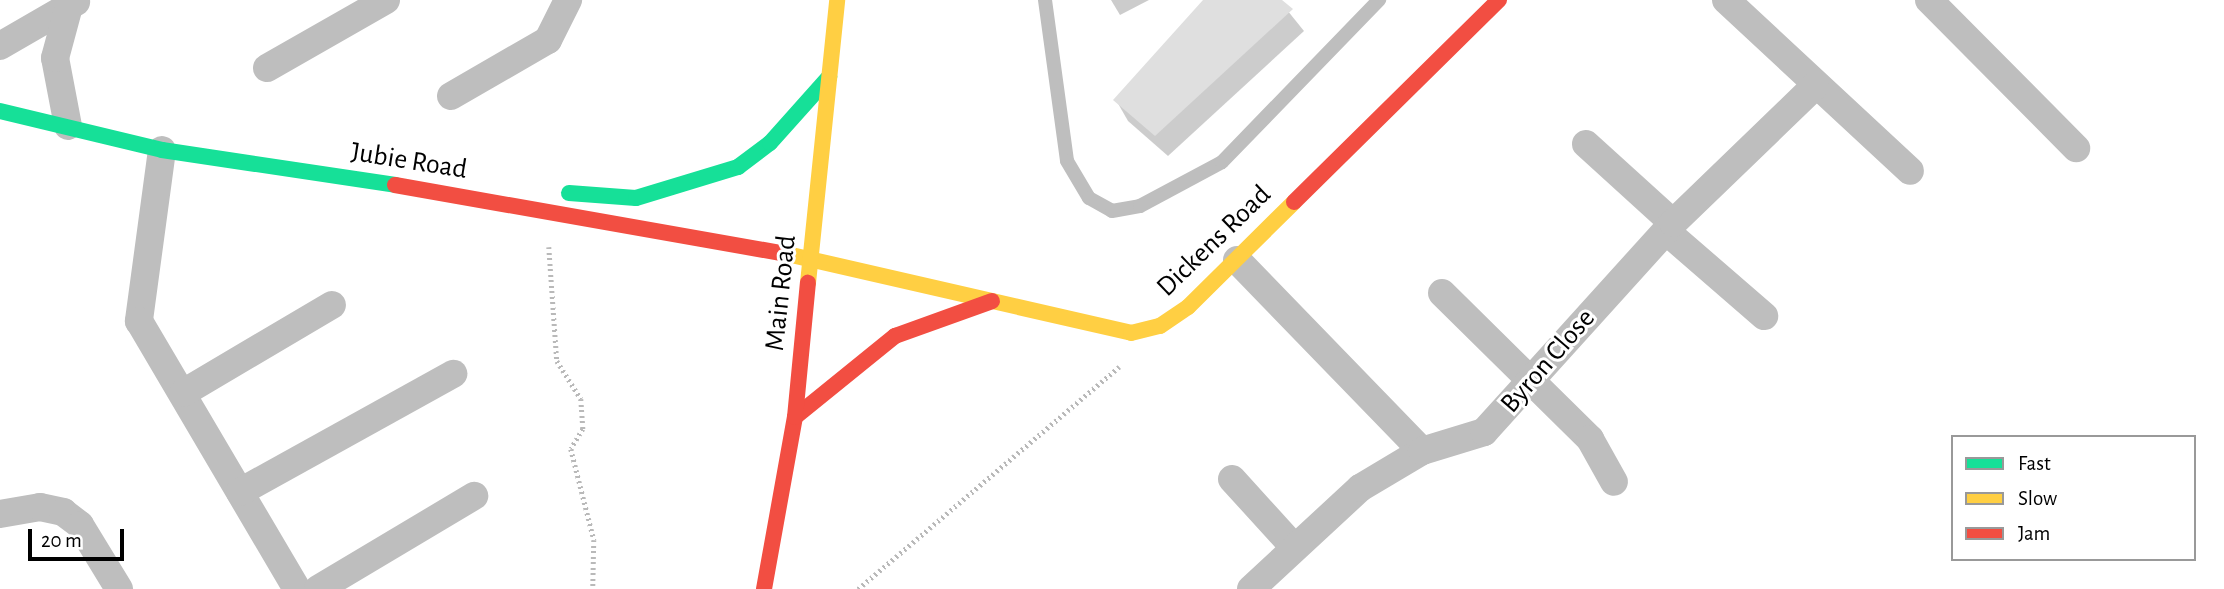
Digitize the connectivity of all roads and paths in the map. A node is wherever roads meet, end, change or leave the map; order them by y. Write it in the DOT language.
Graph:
graph roads {
  1 [pos="386,0"];
  2 [pos="568,0"];
  3 [pos="837,0"];
  4 [pos="1045,0"];
  5 [pos="1379,0"];
  6 [pos="1499,0"];
  7 [pos="1726,0"];
  8 [pos="1929,0"];
  9 [pos="74,3"];
  10 [pos="0,46"];
  11 [pos="267,68"];
  12 [pos="829,77"];
  13 [pos="1815,86"];
  14 [pos="451,96"];
  15 [pos="0,111"];
  16 [pos="68,127"];
  17 [pos="1586,144"];
  18 [pos="2076,148"];
  19 [pos="162,150"];
  20 [pos="1910,171"];
  21 [pos="428,190"];
  22 [pos="555,212"];
  23 [pos="1669,227"];
  24 [pos="811,259"];
  25 [pos="1237,260"];
  26 [pos="1442,293"];
  27 [pos="996,300"];
  28 [pos="332,305"];
  29 [pos="1764,316"];
  30 [pos="1126,360"];
  31 [pos="453,374"];
  32 [pos="1531,376"];
  33 [pos="183,393"];
  34 [pos="795,417"];
  35 [pos="1422,451"];
  36 [pos="1232,479"];
  37 [pos="1614,482"];
  38 [pos="240,492"];
  39 [pos="474,496"];
  40 [pos="0,514"];
  41 [pos="1293,547"];
  42 [pos="119,589"];
  43 [pos="298,589"];
  44 [pos="318,589"];
  45 [pos="593,589"];
  46 [pos="764,589"];
  47 [pos="858,589"];
  48 [pos="1251,589"];
  1 -- 11 [label="street"];
  2 -- 14 [label="street"];
  3 -- 12 [label="street, Main Road"];
  4 -- 5 [label="lane"];
  6 -- 25 [label="street, Dickens Road"];
  7 -- 13 [label="street"];
  8 -- 18 [label="street"];
  9 -- 10 [label="street"];
  9 -- 16 [label="street"];
  12 -- 21 [label="street"];
  12 -- 24 [label="street, Main Road"];
  13 -- 20 [label="street"];
  13 -- 23 [label="street, Byron Close"];
  15 -- 16 [label="street, Jubie Road"];
  16 -- 19 [label="street, Jubie Road"];
  17 -- 23 [label="street"];
  19 -- 21 [label="street, Jubie Road"];
  19 -- 33 [label="street"];
  21 -- 22 [label="street, Jubie Road"];
  22 -- 24 [label="street, Jubie Road"];
  22 -- 45 [label="path"];
  23 -- 29 [label="street"];
  23 -- 32 [label="street, Byron Close"];
  24 -- 27 [label="street, Dickens Road"];
  24 -- 34 [label="street, Main Road"];
  25 -- 27 [label="street, Dickens Road"];
  25 -- 35 [label="street"];
  26 -- 32 [label="street"];
  27 -- 34 [label="street"];
  28 -- 33 [label="street"];
  30 -- 47 [label="path"];
  31 -- 38 [label="street"];
  32 -- 35 [label="street, Byron Close"];
  32 -- 37 [label="street"];
  33 -- 38 [label="street"];
  34 -- 46 [label="street, Main Road"];
  35 -- 41 [label="street, Byron Close"];
  36 -- 41 [label="street"];
  38 -- 43 [label="street"];
  39 -- 44 [label="street"];
  40 -- 42 [label="street"];
  41 -- 48 [label="street, Byron Close"];
}
